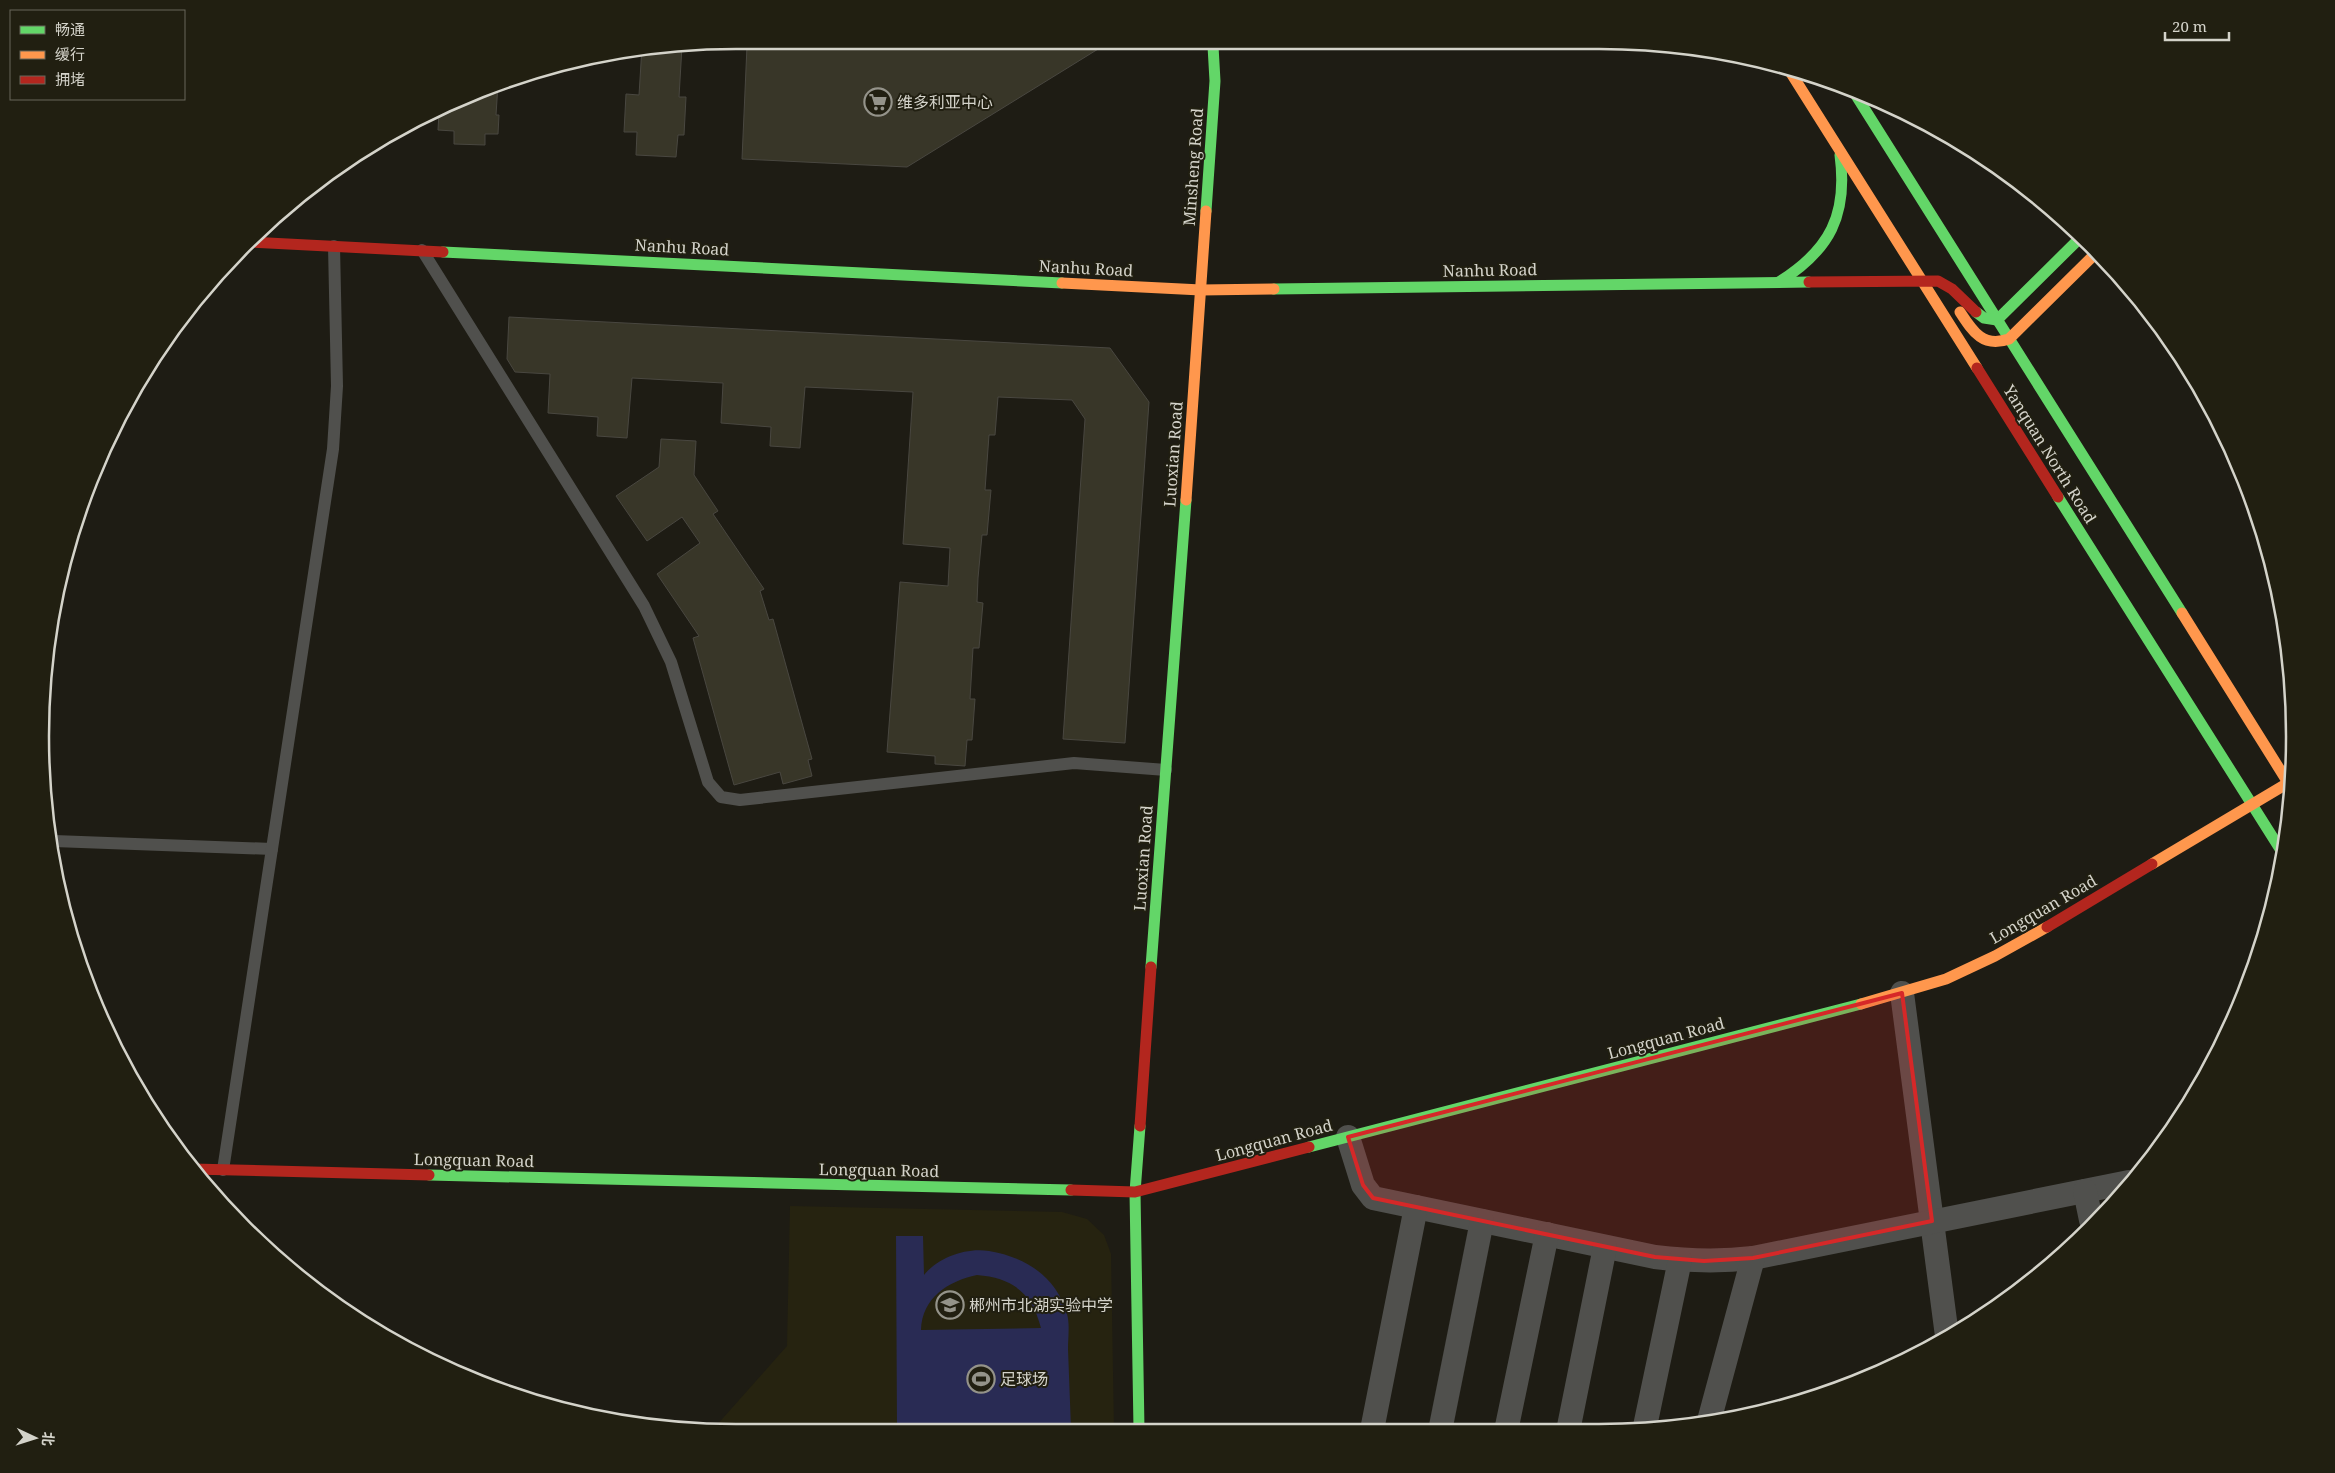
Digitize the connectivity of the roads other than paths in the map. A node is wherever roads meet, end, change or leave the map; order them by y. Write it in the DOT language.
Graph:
graph roads {
  1 [pos="1213,49"];
  2 [pos="1794,77"];
  3 [pos="1858,99"];
  4 [pos="1840,151"];
  5 [pos="258,242"];
  6 [pos="2076,242"];
  7 [pos="334,246"];
  8 [pos="422,250"];
  9 [pos="2092,257"];
  10 [pos="1921,280"];
  11 [pos="1779,282"];
  12 [pos="1201,290"];
  13 [pos="1997,320"];
  14 [pos="2009,339"];
  15 [pos="1166,770"];
  16 [pos="2285,773"];
  17 [pos="2284,788"];
  18 [pos="2252,805"];
  19 [pos="57,841"];
  20 [pos="2277,844"];
  21 [pos="272,849"];
  22 [pos="1902,993"];
  23 [pos="1348,1137"];
  24 [pos="202,1169"];
  25 [pos="223,1170"];
  26 [pos="2121,1184"];
  27 [pos="2085,1191"];
  28 [pos="1135,1192"];
  29 [pos="1416,1207"];
  30 [pos="2090,1217"];
  31 [pos="1482,1221"];
  32 [pos="1932,1221"];
  33 [pos="1548,1234"];
  34 [pos="1605,1246"];
  35 [pos="1753,1258"];
  36 [pos="1680,1260"];
  37 [pos="1947,1329"];
  38 [pos="1711,1414"];
  39 [pos="1646,1423"];
  40 [pos="1139,1424"];
  41 [pos="1373,1424"];
  42 [pos="1441,1424"];
  43 [pos="1507,1424"];
  44 [pos="1569,1424"];
  1 -- 12 [label="main road, Minsheng Road"];
  2 -- 4 [label="main road, Yanquan North Road"];
  3 -- 13 [label="main road, Yanquan North Road"];
  4 -- 10 [label="main road, Yanquan North Road"];
  4 -- 11 [label="main road"];
  5 -- 7 [label="main road, Nanhu Road"];
  6 -- 13 [label="main road"];
  7 -- 8 [label="main road, Nanhu Road"];
  7 -- 21 [label="lane"];
  8 -- 12 [label="main road, Nanhu Road"];
  8 -- 15 [label="lane"];
  9 -- 14 [label="main road"];
  10 -- 11 [label="main road, Nanhu Road"];
  10 -- 13 [label="main road"];
  10 -- 14 [label="main road"];
  10 -- 18 [label="main road, Yanquan North Road"];
  11 -- 12 [label="main road, Nanhu Road"];
  12 -- 15 [label="main road, Luoxian Road"];
  13 -- 14 [label="main road, Yanquan North Road"];
  14 -- 16 [label="main road, Yanquan North Road"];
  15 -- 28 [label="main road, Luoxian Road"];
  17 -- 18 [label="main road, Longquan Road"];
  18 -- 20 [label="main road, Yanquan North Road"];
  18 -- 22 [label="main road, Longquan Road"];
  19 -- 21 [label="lane"];
  21 -- 25 [label="lane"];
  22 -- 23 [label="main road, Longquan Road"];
  22 -- 32 [label="street"];
  23 -- 28 [label="main road, Longquan Road"];
  23 -- 29 [label="street"];
  24 -- 25 [label="main road, Longquan Road"];
  25 -- 28 [label="main road, Longquan Road"];
  26 -- 27 [label="street"];
  27 -- 30 [label="street"];
  27 -- 32 [label="street"];
  28 -- 40 [label="main road, Luoxian Road"];
  29 -- 31 [label="street"];
  29 -- 41 [label="street"];
  31 -- 33 [label="street"];
  31 -- 42 [label="street"];
  32 -- 35 [label="street"];
  32 -- 37 [label="street"];
  33 -- 34 [label="street"];
  33 -- 43 [label="street"];
  34 -- 36 [label="street"];
  34 -- 44 [label="street"];
  35 -- 36 [label="street"];
  35 -- 38 [label="street"];
  36 -- 39 [label="street"];
}
